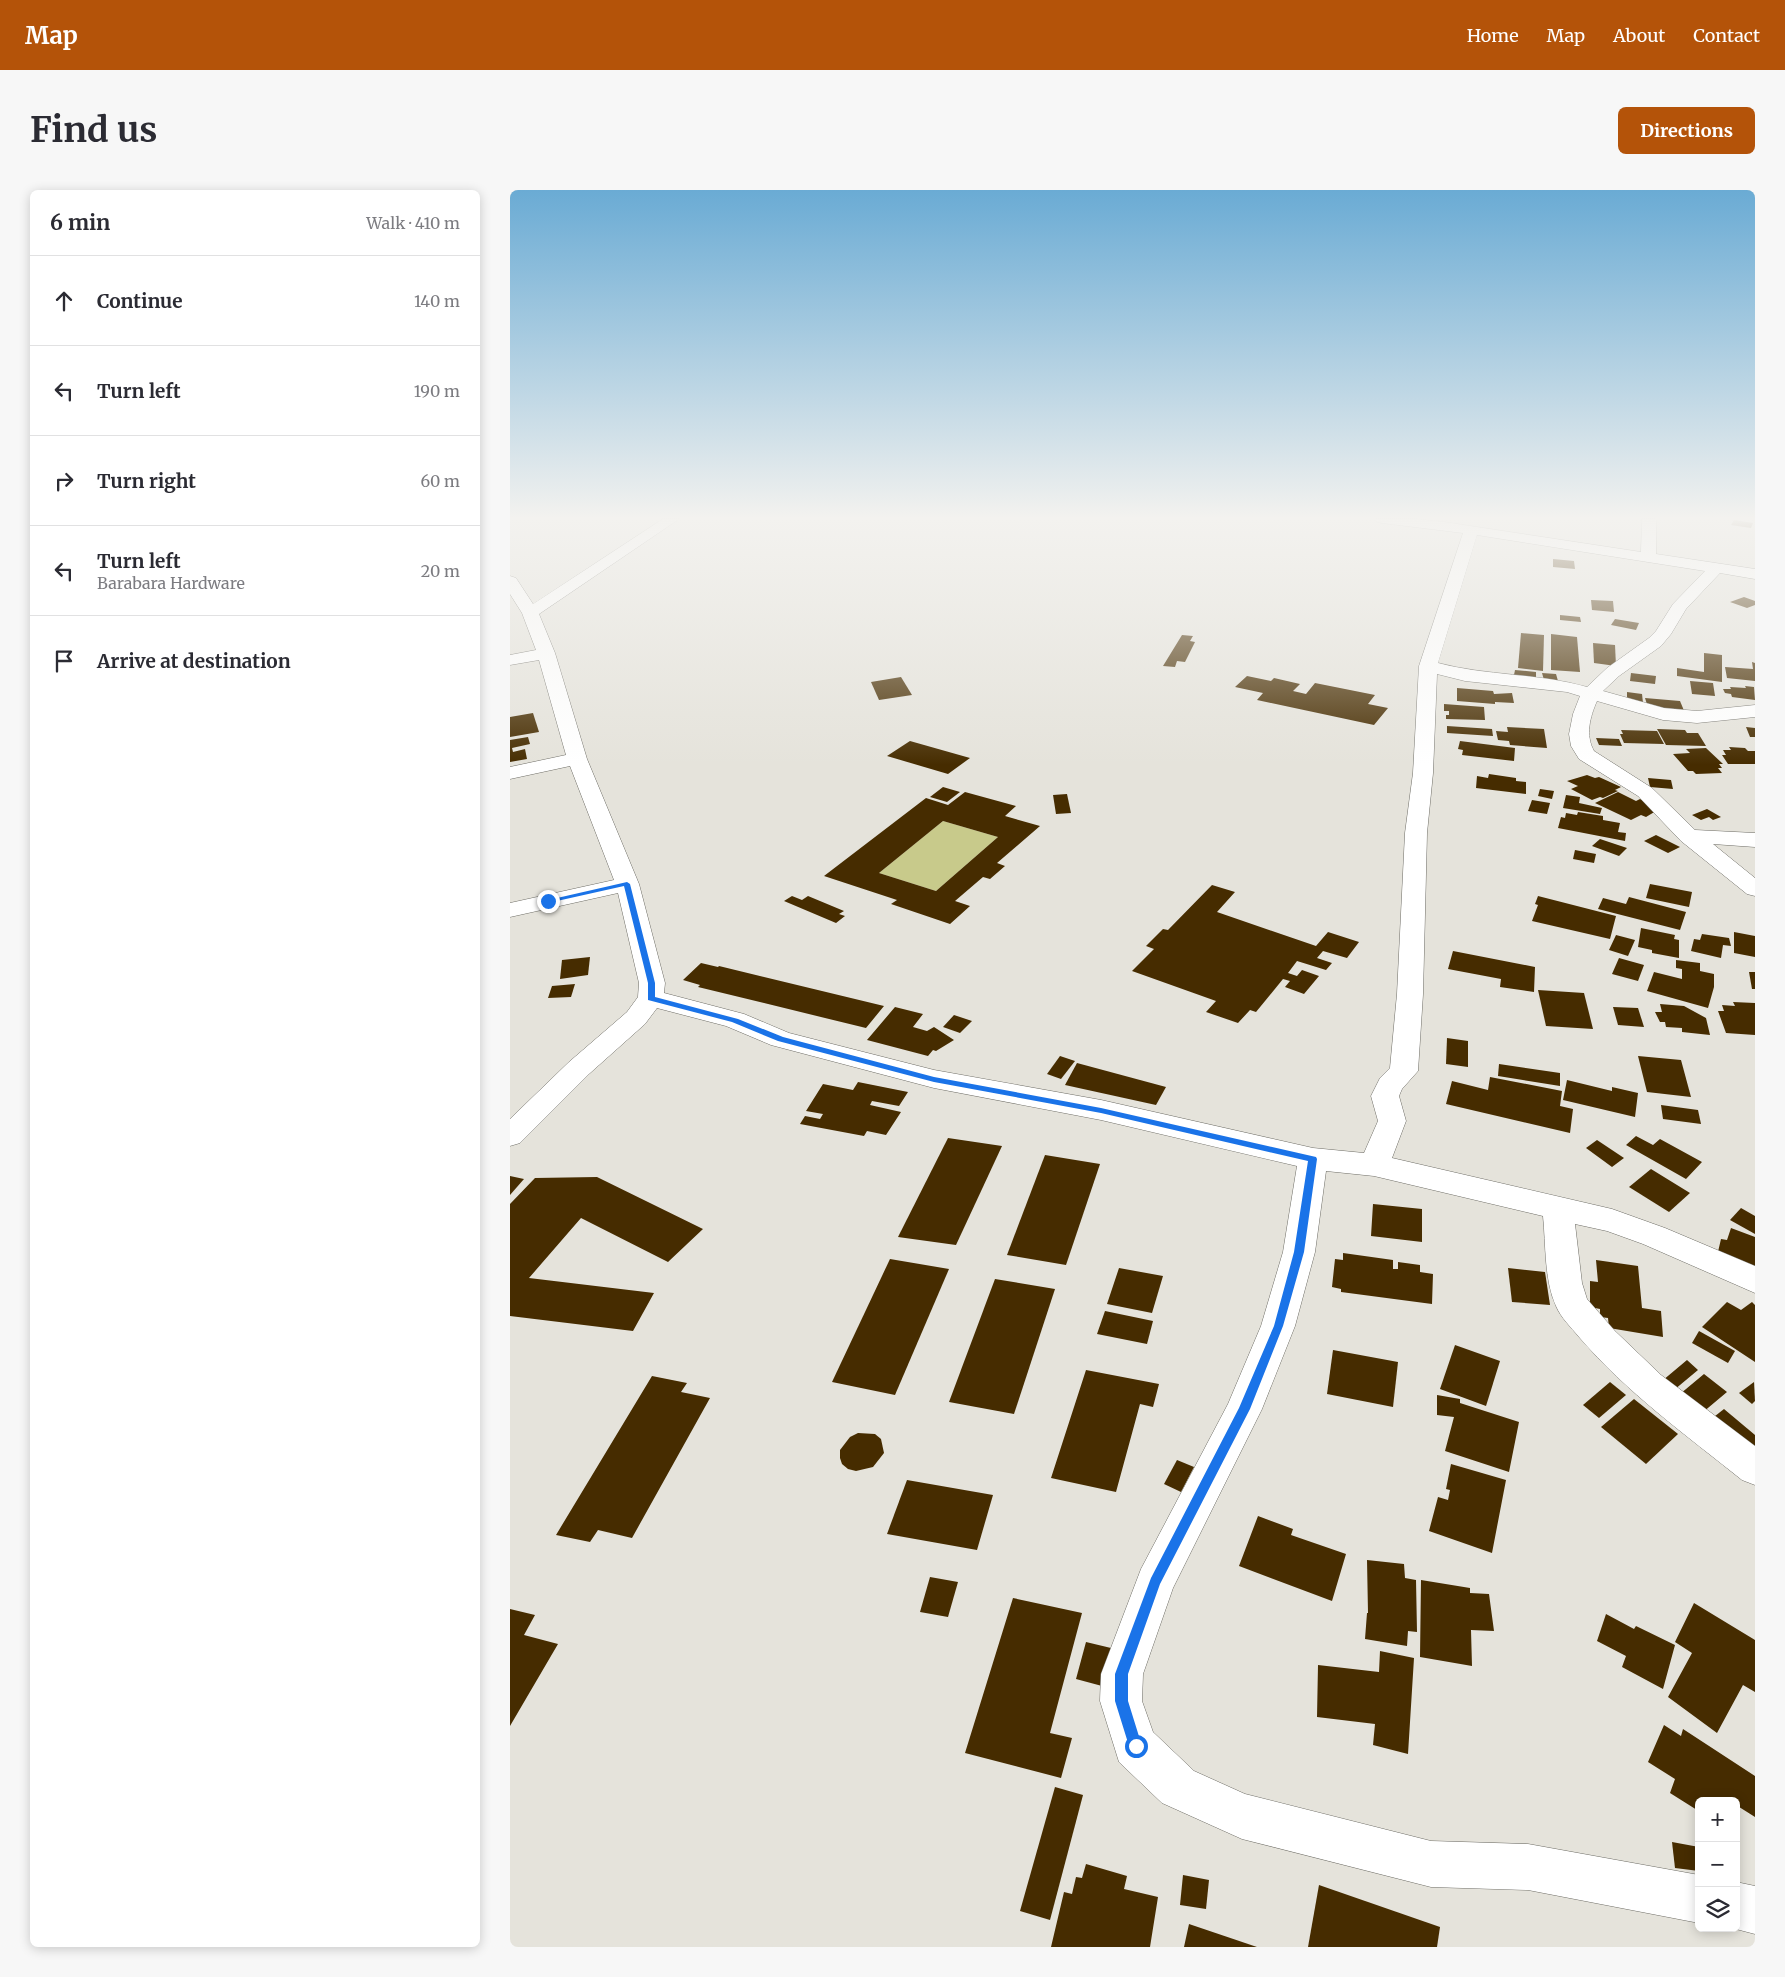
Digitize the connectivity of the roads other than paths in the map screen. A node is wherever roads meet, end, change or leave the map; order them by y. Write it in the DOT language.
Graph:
graph roads {
  1 [pos="522,601"];
  2 [pos="548,601"];
  3 [pos="1448,601"];
  4 [pos="1685,601"];
  5 [pos="530,613"];
  6 [pos="546,654"];
  7 [pos="510,660"];
  8 [pos="1428,666"];
  9 [pos="1590,694"];
  10 [pos="1755,711"];
  11 [pos="577,759"];
  12 [pos="510,773"];
  13 [pos="1689,836"];
  14 [pos="1755,840"];
  15 [pos="627,884"];
  16 [pos="1755,889"];
  17 [pos="510,910"];
  18 [pos="651,998"];
  19 [pos="510,1136"];
  20 [pos="1313,1159"];
  21 [pos="1374,1165"];
  22 [pos="1558,1208"];
  23 [pos="1755,1280"];
  24 [pos="1755,1468"];
  25 [pos="1695,1898"];
  26 [pos="1740,1907"];
  27 [pos="1755,1910"];
  1 -- 5 [label="street"];
  2 -- 5 [label="street"];
  3 -- 8 [label="street"];
  4 -- 9 [label="street"];
  5 -- 6 [label="street"];
  6 -- 7 [label="street"];
  6 -- 11 [label="street"];
  8 -- 9 [label="street"];
  8 -- 21 [label="street"];
  9 -- 10 [label="street"];
  9 -- 13 [label="street"];
  11 -- 12 [label="street"];
  11 -- 15 [label="street"];
  13 -- 14 [label="street"];
  13 -- 16 [label="street"];
  15 -- 17 [label="street"];
  15 -- 18 [label="street"];
  18 -- 19 [label="street"];
  18 -- 20 [label="street"];
  20 -- 21 [label="street"];
  20 -- 25 [label="street"];
  21 -- 22 [label="street"];
  22 -- 23 [label="street"];
  22 -- 24 [label="street"];
  26 -- 27 [label="street"];
}
